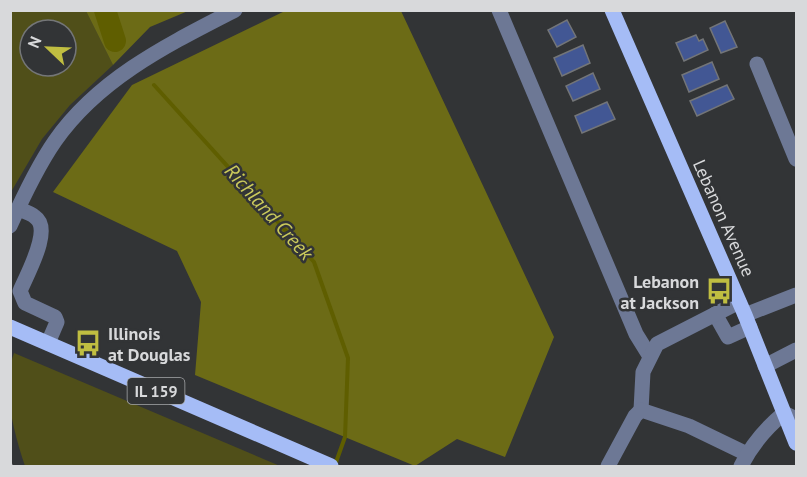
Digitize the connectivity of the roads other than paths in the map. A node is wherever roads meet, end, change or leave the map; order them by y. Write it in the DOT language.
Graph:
graph roads {
  1 [pos="235,10"];
  2 [pos="499,10"];
  3 [pos="617,12"];
  4 [pos="757,64"];
  5 [pos="796,159"];
  6 [pos="18,209"];
  7 [pos="10,226"];
  8 [pos="796,294"];
  9 [pos="715,314"];
  10 [pos="745,315"];
  11 [pos="10,327"];
  12 [pos="48,343"];
  13 [pos="796,350"];
  14 [pos="649,355"];
  15 [pos="765,366"];
  16 [pos="642,410"];
  17 [pos="790,416"];
  18 [pos="796,443"];
  19 [pos="744,460"];
  20 [pos="331,466"];
  21 [pos="608,466"];
  1 -- 6 [label="street"];
  2 -- 14 [label="street"];
  3 -- 10 [label="main road, Lebanon Avenue"];
  4 -- 5 [label="street"];
  6 -- 7 [label="street"];
  6 -- 12 [label="street"];
  8 -- 10 [label="street"];
  9 -- 10 [label="street"];
  9 -- 10 [label="street"];
  9 -- 14 [label="street"];
  10 -- 15 [label="main road, Lebanon Avenue"];
  11 -- 12 [label="main road, IL 159"];
  12 -- 20 [label="main road, IL 159"];
  13 -- 15 [label="street"];
  14 -- 16 [label="street"];
  15 -- 17 [label="main road, Lebanon Avenue"];
  16 -- 19 [label="street"];
  16 -- 21 [label="street"];
  17 -- 18 [label="main road, Lebanon Avenue"];
  17 -- 19 [label="street"];
}
